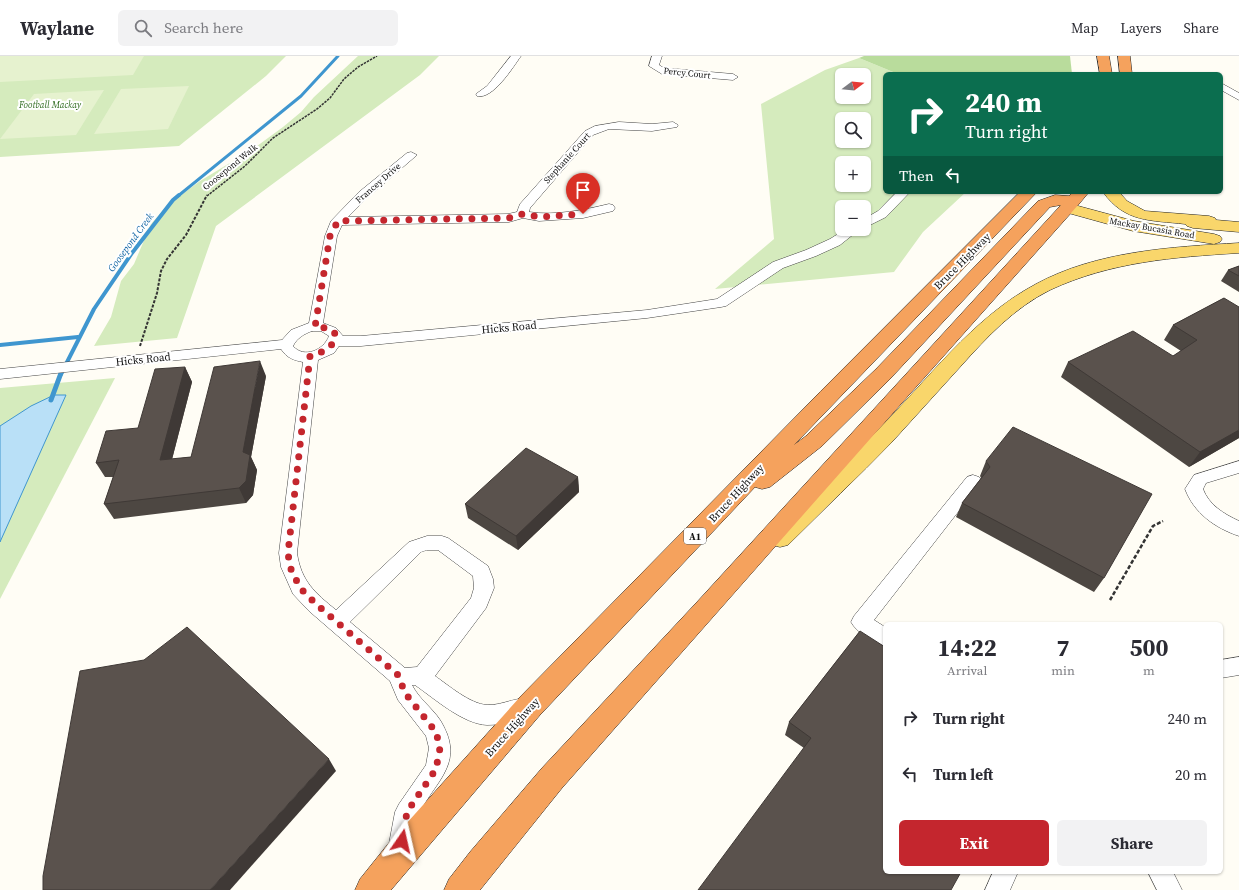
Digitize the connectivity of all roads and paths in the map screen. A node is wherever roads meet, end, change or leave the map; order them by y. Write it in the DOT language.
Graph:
graph roads {
  1 [pos="377,56"];
  2 [pos="516,56"];
  3 [pos="657,56"];
  4 [pos="1097,56"];
  5 [pos="1103,56"];
  6 [pos="1124,56"];
  7 [pos="1097,72"];
  8 [pos="1106,72"];
  9 [pos="1126,72"];
  10 [pos="733,77"];
  11 [pos="1223,87"];
  12 [pos="481,94"];
  13 [pos="1239,97"];
  14 [pos="673,125"];
  15 [pos="411,155"];
  16 [pos="902,194"];
  17 [pos="1027,194"];
  18 [pos="1113,194"];
  19 [pos="1066,198"];
  20 [pos="609,208"];
  21 [pos="523,214"];
  22 [pos="1143,215"];
  23 [pos="871,220"];
  24 [pos="338,221"];
  25 [pos="1239,223"];
  26 [pos="1239,228"];
  27 [pos="844,236"];
  28 [pos="1239,241"];
  29 [pos="1239,248"];
  30 [pos="315,327"];
  31 [pos="335,341"];
  32 [pos="287,344"];
  33 [pos="139,349"];
  34 [pos="310,356"];
  35 [pos="0,374"];
  36 [pos="1239,467"];
  37 [pos="973,481"];
  38 [pos="717,513"];
  39 [pos="1163,521"];
  40 [pos="1239,529"];
  41 [pos="1110,600"];
  42 [pos="706,610"];
  43 [pos="336,622"];
  44 [pos="883,636"];
  45 [pos="1239,666"];
  46 [pos="1223,668"];
  47 [pos="398,675"];
  48 [pos="421,678"];
  49 [pos="530,706"];
  50 [pos="399,855"];
  51 [pos="1005,874"];
  52 [pos="1161,874"];
  53 [pos="370,890"];
  54 [pos="460,890"];
  55 [pos="997,890"];
  56 [pos="1170,890"];
  1 -- 33 [label="path, Goosepond Walk"];
  2 -- 12 [label="street"];
  3 -- 10 [label="street, Percy Court"];
  4 -- 7 [label="highway"];
  5 -- 8 [label="highway"];
  6 -- 9 [label="highway"];
  11 -- 13 [label="street"];
  14 -- 21 [label="street, Stephanie Court"];
  15 -- 24 [label="street, Francey Drive"];
  16 -- 23 [label="street"];
  17 -- 38 [label="highway, Bruce Highway / A1"];
  18 -- 22 [label="main road"];
  19 -- 22 [label="main road, Mackay Bucasia Road"];
  19 -- 28 [label="main road, Mackay Bucasia Road"];
  19 -- 38 [label="highway"];
  19 -- 42 [label="highway"];
  20 -- 21 [label="street"];
  21 -- 24 [label="street"];
  22 -- 25 [label="main road"];
  22 -- 26 [label="main road, Mackay Bucasia Road"];
  24 -- 30 [label="street, Francey Drive"];
  27 -- 31 [label="street, Hicks Road"];
  29 -- 42 [label="main road"];
  30 -- 31 [label="street"];
  30 -- 32 [label="street"];
  31 -- 34 [label="street"];
  32 -- 34 [label="street"];
  32 -- 35 [label="street, Hicks Road"];
  34 -- 43 [label="street"];
  36 -- 40 [label="street"];
  37 -- 44 [label="street"];
  38 -- 49 [label="highway, Bruce Highway / A1"];
  39 -- 41 [label="path"];
  42 -- 54 [label="highway"];
  43 -- 47 [label="street"];
  43 -- 48 [label="street"];
  45 -- 46 [label="street"];
  47 -- 48 [label="street"];
  47 -- 50 [label="street"];
  48 -- 49 [label="street"];
  49 -- 50 [label="highway, Bruce Highway / A1"];
  50 -- 53 [label="highway, Bruce Highway / A1"];
  51 -- 55 [label="street"];
  52 -- 56 [label="street"];
}
